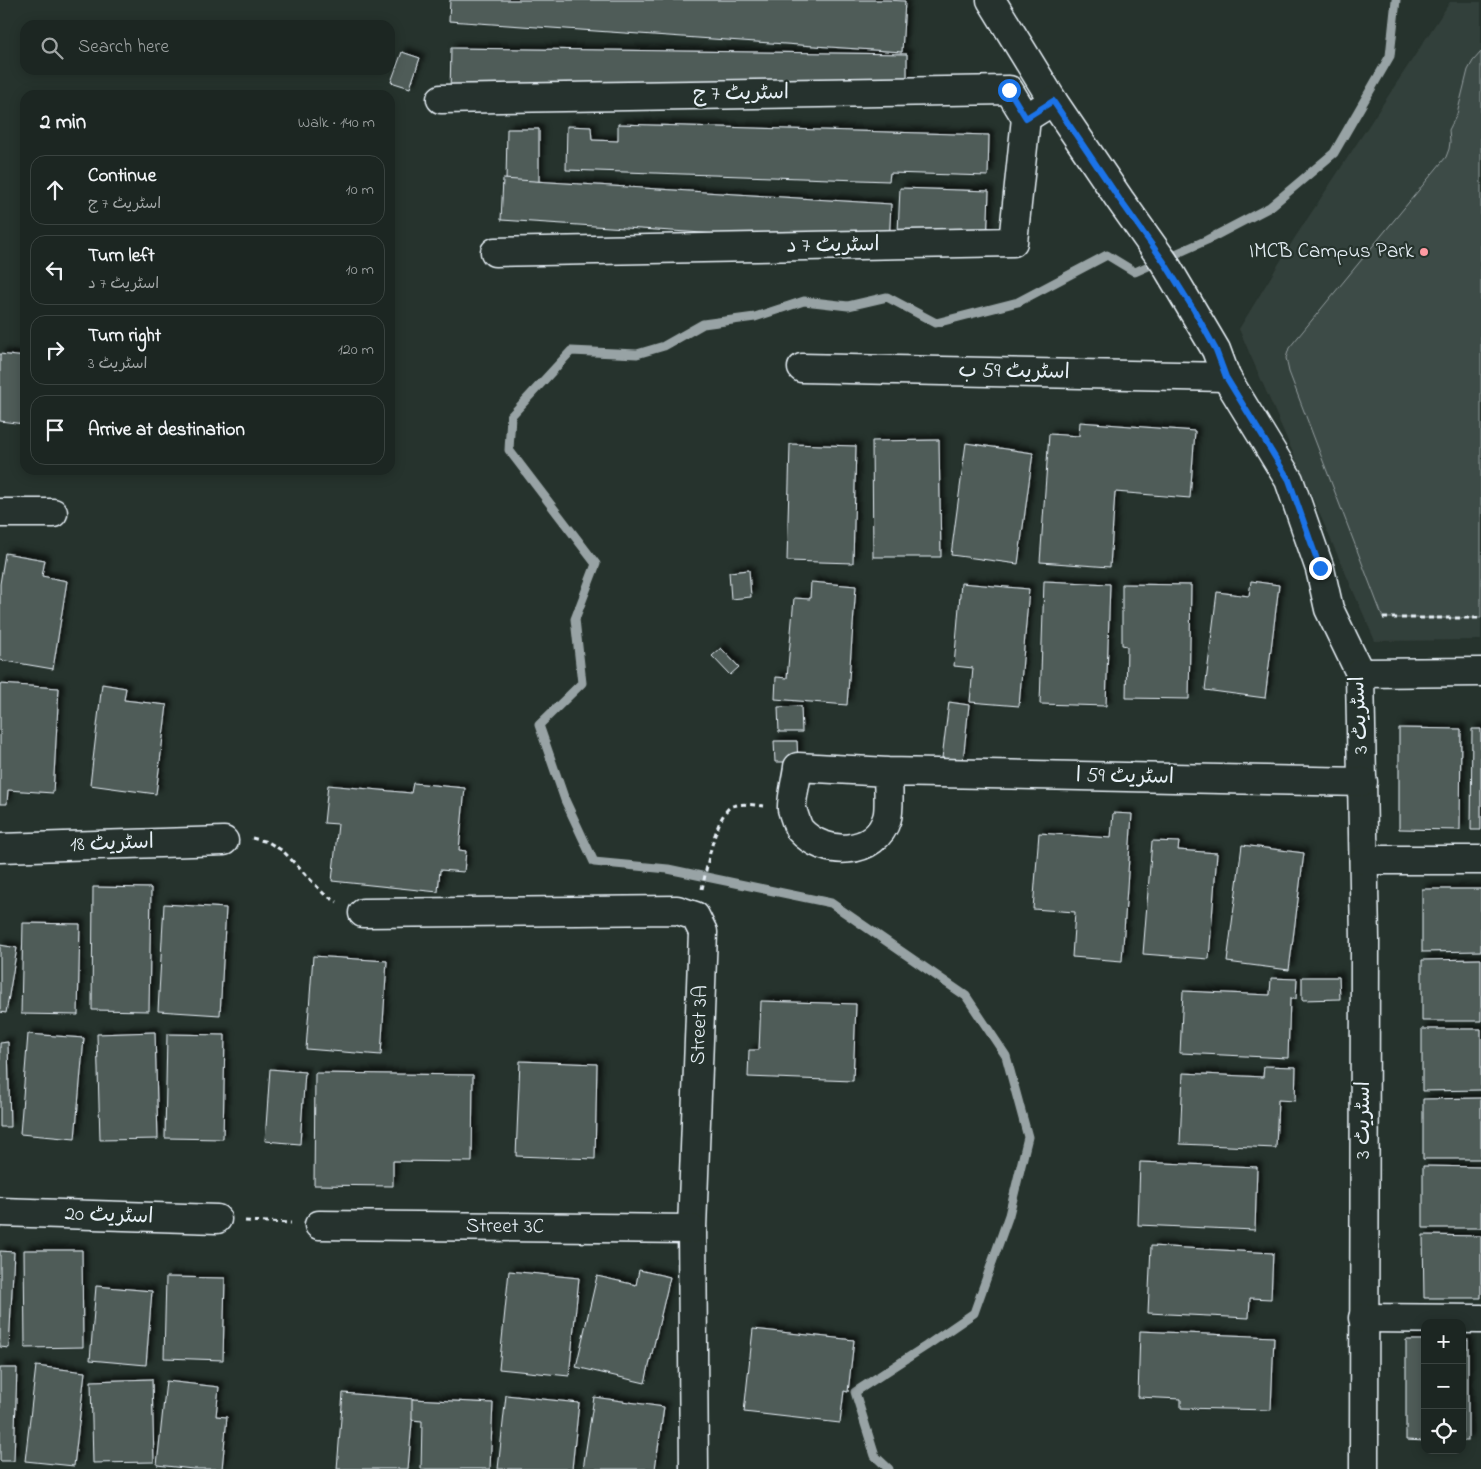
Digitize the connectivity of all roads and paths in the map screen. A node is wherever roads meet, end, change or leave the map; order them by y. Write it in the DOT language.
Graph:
graph roads {
  1 [pos="991,0"];
  2 [pos="441,99"];
  3 [pos="1053,101"];
  4 [pos="1026,118"];
  5 [pos="495,252"];
  6 [pos="802,368"];
  7 [pos="1226,377"];
  8 [pos="53,512"];
  9 [pos="0,513"];
  10 [pos="1383,618"];
  11 [pos="1481,618"];
  12 [pos="1481,672"];
  13 [pos="1360,673"];
  14 [pos="888,772"];
  15 [pos="1363,782"];
  16 [pos="792,807"];
  17 [pos="224,841"];
  18 [pos="0,848"];
  19 [pos="1364,860"];
  20 [pos="1481,860"];
  21 [pos="363,913"];
  22 [pos="695,916"];
  23 [pos="0,1212"];
  24 [pos="217,1219"];
  25 [pos="319,1225"];
  26 [pos="692,1229"];
  27 [pos="1363,1318"];
  28 [pos="1481,1319"];
  29 [pos="694,1469"];
  30 [pos="1364,1469"];
  1 -- 3 [label="street, اسٹریٹ 3"];
  2 -- 4 [label="street, اسٹریٹ 7 ج"];
  3 -- 4 [label="street"];
  3 -- 7 [label="street, اسٹریٹ 3"];
  4 -- 5 [label="street, اسٹریٹ 7 د"];
  6 -- 7 [label="street, اسٹریٹ 59 ب"];
  7 -- 13 [label="street, اسٹریٹ 3"];
  8 -- 9 [label="street"];
  10 -- 11 [label="path"];
  12 -- 13 [label="street"];
  13 -- 15 [label="street, اسٹریٹ 3"];
  14 -- 15 [label="street, اسٹریٹ 59 ا"];
  14 -- 16 [label="street, اسٹریٹ 59 ا"];
  14 -- 16 [label="street, اسٹریٹ 59 ا"];
  15 -- 19 [label="street, اسٹریٹ 3"];
  16 -- 22 [label="path"];
  17 -- 18 [label="street, اسٹریٹ 18"];
  17 -- 21 [label="path"];
  19 -- 20 [label="street"];
  19 -- 27 [label="street, اسٹریٹ 3"];
  21 -- 22 [label="street"];
  22 -- 26 [label="street, Street 3A"];
  23 -- 24 [label="street, اسٹریٹ 20"];
  24 -- 25 [label="path"];
  25 -- 26 [label="street, Street 3C"];
  26 -- 29 [label="street, Street 3A"];
  27 -- 28 [label="street"];
  27 -- 30 [label="street, اسٹریٹ 3"];
}
